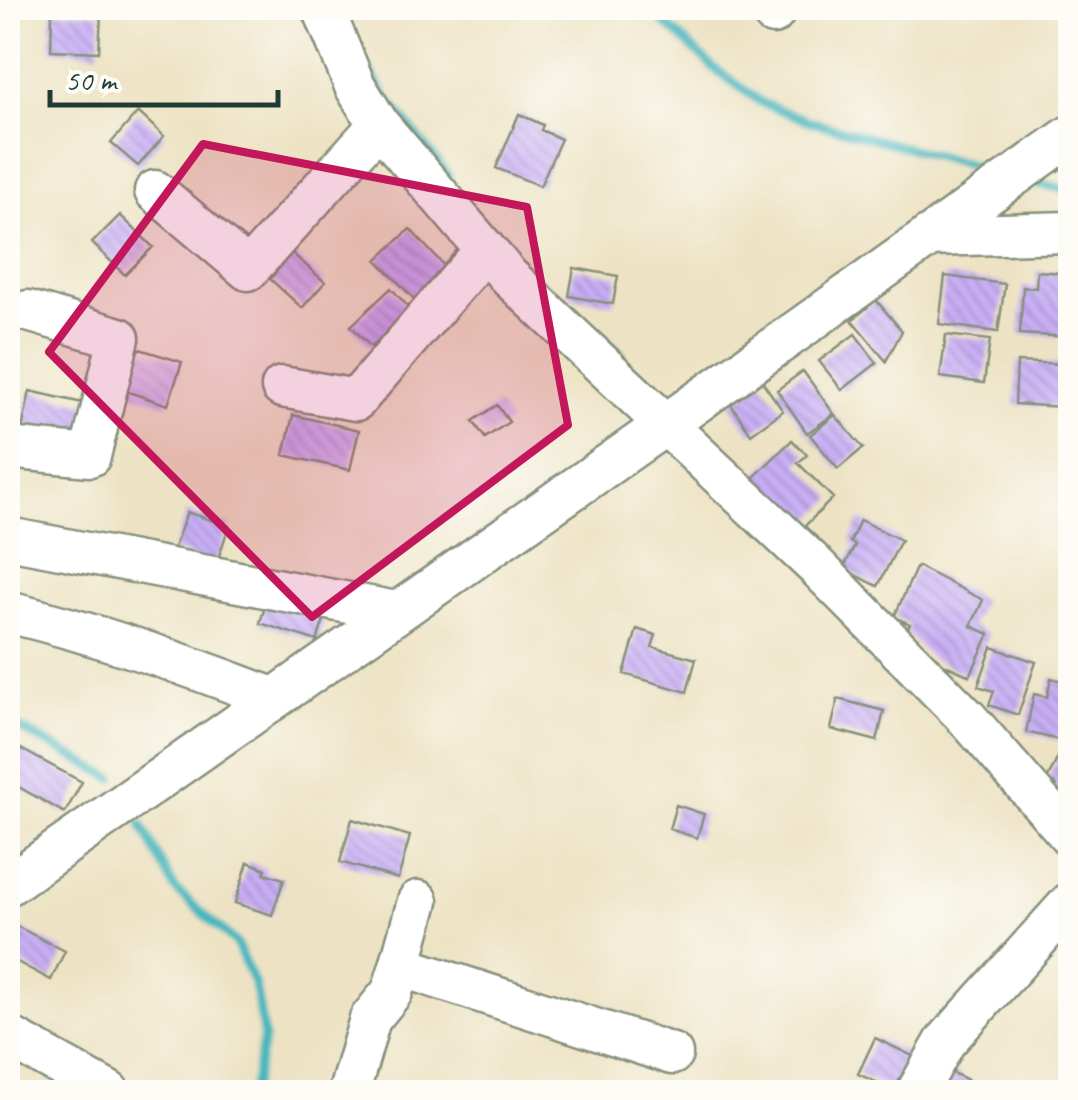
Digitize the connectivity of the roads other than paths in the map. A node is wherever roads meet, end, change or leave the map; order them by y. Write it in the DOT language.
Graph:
graph roads {
  1 [pos="323,8"];
  2 [pos="379,125"];
  3 [pos="1070,136"];
  4 [pos="155,191"];
  5 [pos="1070,232"];
  6 [pos="929,236"];
  7 [pos="485,250"];
  8 [pos="28,311"];
  9 [pos="282,387"];
  10 [pos="665,425"];
  11 [pos="8,448"];
  12 [pos="8,538"];
  13 [pos="8,612"];
  14 [pos="396,612"];
  15 [pos="272,698"];
  16 [pos="1070,836"];
  17 [pos="8,885"];
  18 [pos="418,901"];
  19 [pos="1070,903"];
  20 [pos="400,966"];
  21 [pos="8,1036"];
  22 [pos="672,1054"];
  23 [pos="109,1092"];
  24 [pos="349,1092"];
  25 [pos="917,1092"];
  1 -- 2 [label="street"];
  2 -- 4 [label="street"];
  2 -- 7 [label="street"];
  3 -- 6 [label="street"];
  5 -- 6 [label="street"];
  6 -- 10 [label="street"];
  7 -- 9 [label="street"];
  7 -- 10 [label="street"];
  8 -- 11 [label="street"];
  10 -- 14 [label="street"];
  10 -- 16 [label="street"];
  12 -- 14 [label="street"];
  13 -- 15 [label="street"];
  14 -- 15 [label="street"];
  15 -- 17 [label="street"];
  18 -- 20 [label="street"];
  19 -- 25 [label="street"];
  20 -- 22 [label="street"];
  20 -- 24 [label="street"];
  21 -- 23 [label="street"];
}
